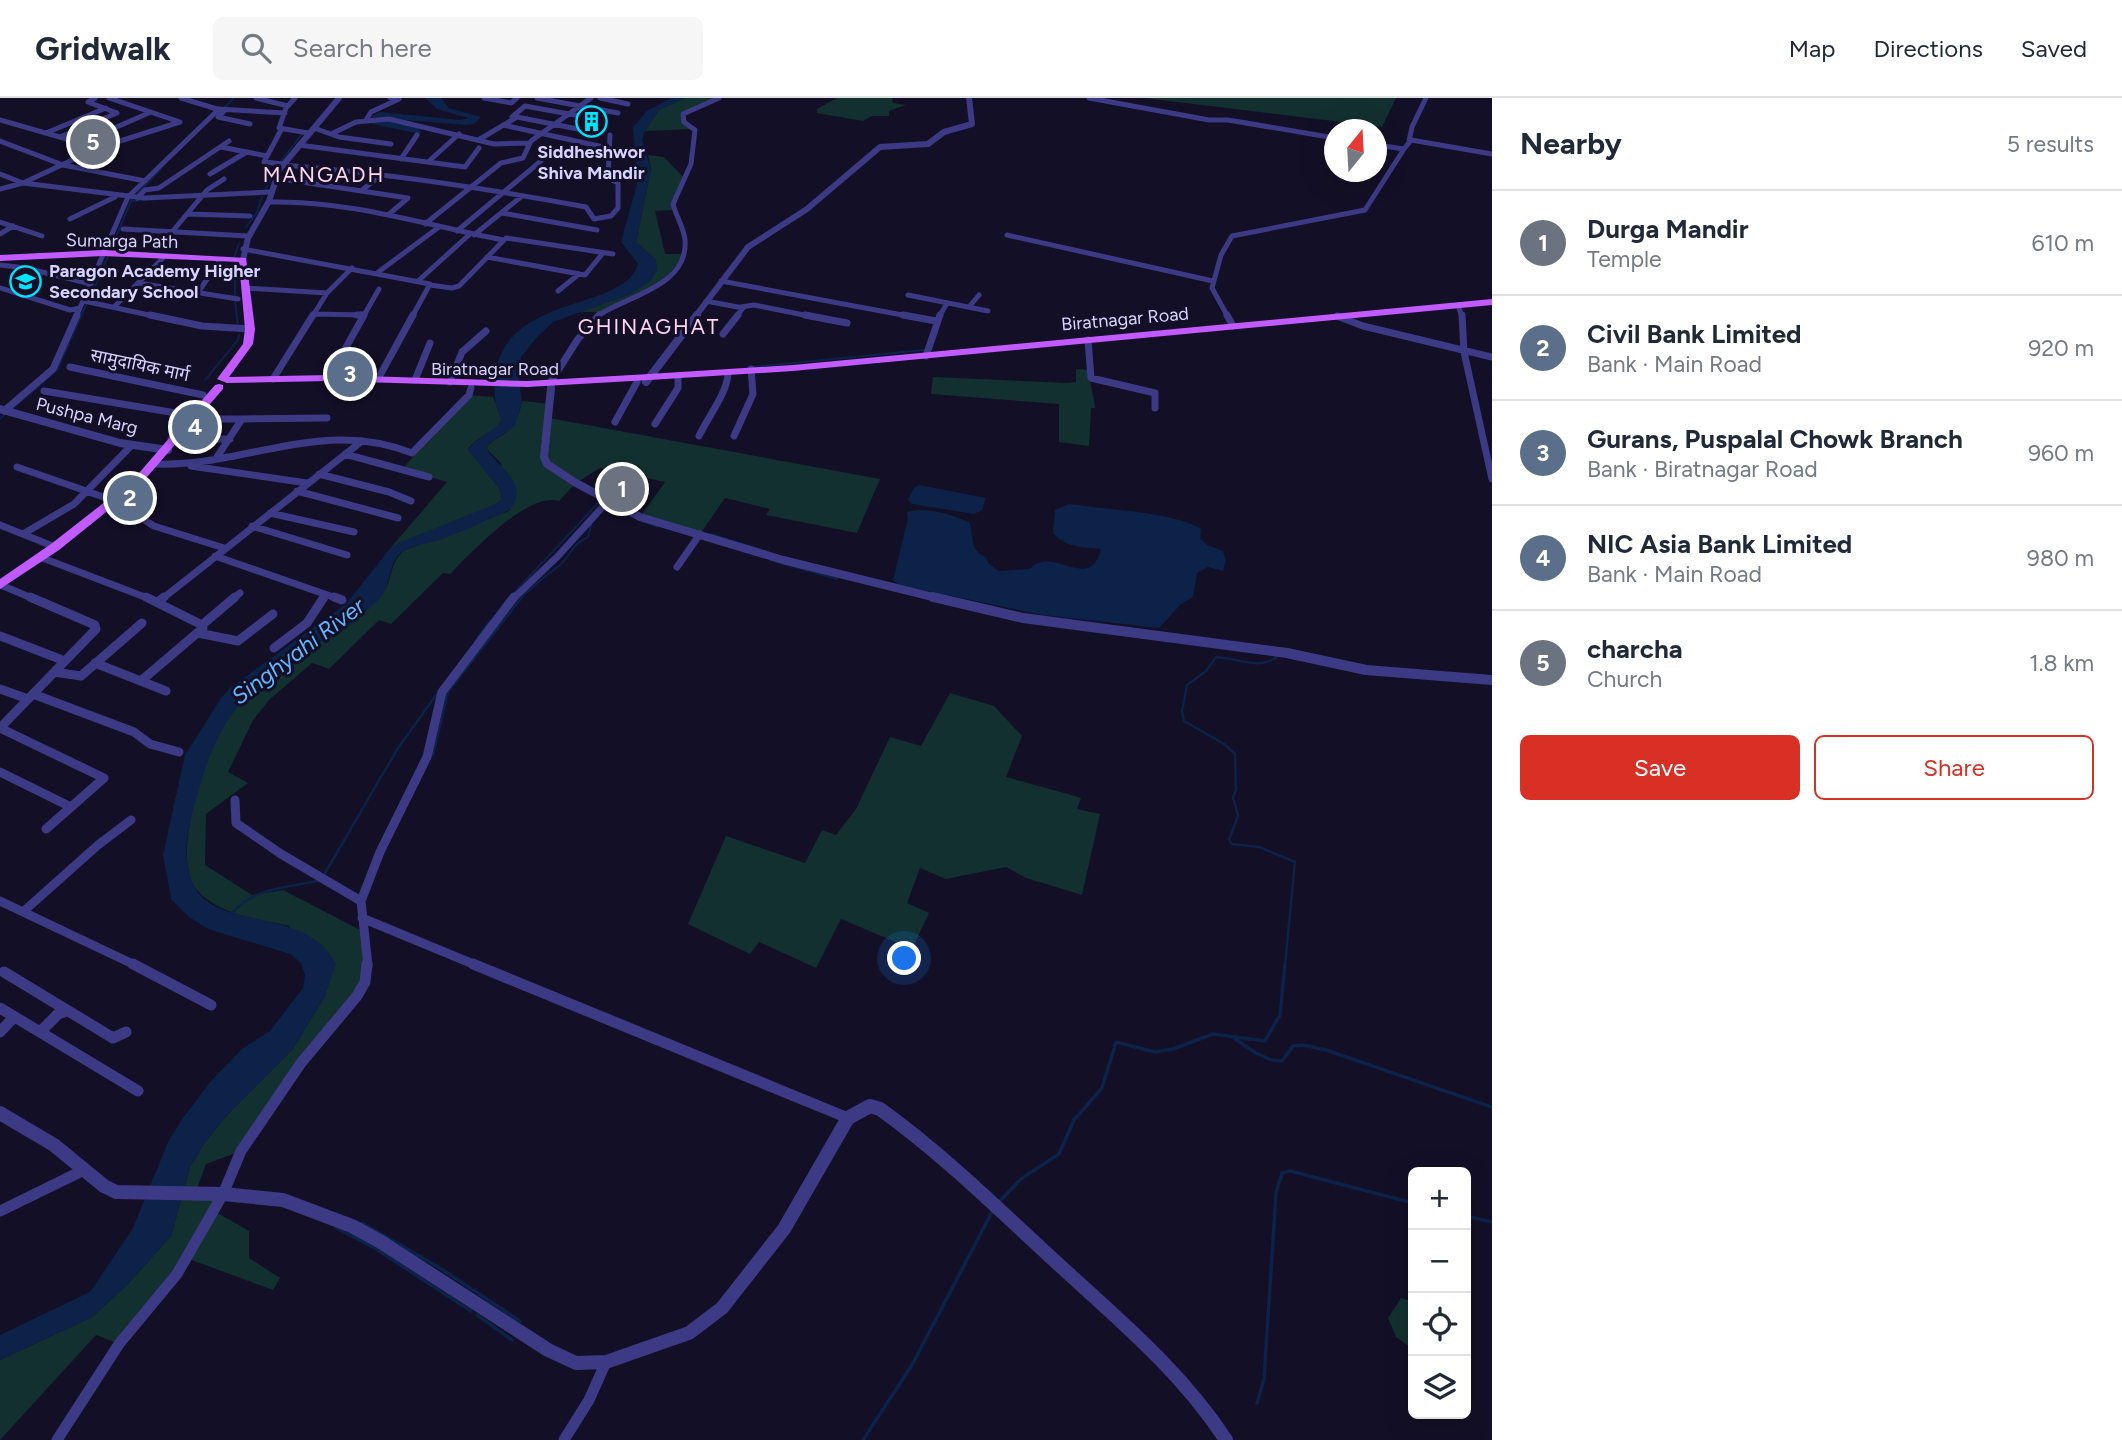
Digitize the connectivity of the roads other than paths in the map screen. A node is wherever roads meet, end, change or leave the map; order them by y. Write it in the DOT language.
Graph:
graph roads {
  1 [pos="95,98"];
  2 [pos="109,98"];
  3 [pos="181,98"];
  4 [pos="256,98"];
  5 [pos="295,98"];
  6 [pos="339,98"];
  7 [pos="390,98"];
  8 [pos="484,98"];
  9 [pos="517,98"];
  10 [pos="537,98"];
  11 [pos="591,98"];
  12 [pos="600,98"];
  13 [pos="719,98"];
  14 [pos="969,98"];
  15 [pos="1089,98"];
  16 [pos="1426,98"];
  17 [pos="628,104"];
  18 [pos="288,106"];
  19 [pos="580,106"];
  20 [pos="106,108"];
  21 [pos="219,109"];
  22 [pos="226,109"];
  23 [pos="151,112"];
  24 [pos="285,113"];
  25 [pos="618,113"];
  26 [pos="568,114"];
  27 [pos="516,118"];
  28 [pos="0,120"];
  29 [pos="367,120"];
  30 [pos="125,123"];
  31 [pos="250,124"];
  32 [pos="554,124"];
  33 [pos="503,125"];
  34 [pos="281,130"];
  35 [pos="311,130"];
  36 [pos="588,131"];
  37 [pos="151,132"];
  38 [pos="46,133"];
  39 [pos="331,134"];
  40 [pos="458,134"];
  41 [pos="541,134"];
  42 [pos="417,135"];
  43 [pos="610,135"];
  44 [pos="1324,136"];
  45 [pos="60,137"];
  46 [pos="480,139"];
  47 [pos="0,141"];
  48 [pos="229,141"];
  49 [pos="575,141"];
  50 [pos="1409,141"];
  51 [pos="80,143"];
  52 [pos="530,143"];
  53 [pos="391,144"];
  54 [pos="299,145"];
  55 [pos="1387,146"];
  56 [pos="221,147"];
  57 [pos="479,148"];
  58 [pos="608,148"];
  59 [pos="98,149"];
  60 [pos="1404,149"];
  61 [pos="244,153"];
  62 [pos="1492,154"];
  63 [pos="267,156"];
  64 [pos="401,159"];
  65 [pos="522,159"];
  66 [pos="428,162"];
  67 [pos="283,164"];
  68 [pos="63,165"];
  69 [pos="0,174"];
  70 [pos="209,174"];
  71 [pos="382,174"];
  72 [pos="275,178"];
  73 [pos="224,179"];
  74 [pos="145,181"];
  75 [pos="23,183"];
  76 [pos="471,188"];
  77 [pos="0,190"];
  78 [pos="361,191"];
  79 [pos="270,192"];
  80 [pos="504,193"];
  81 [pos="522,196"];
  82 [pos="115,197"];
  83 [pos="128,197"];
  84 [pos="201,197"];
  85 [pos="137,198"];
  86 [pos="270,202"];
  87 [pos="502,213"];
  88 [pos="188,214"];
  89 [pos="388,215"];
  90 [pos="250,216"];
  91 [pos="70,219"];
  92 [pos="0,222"];
  93 [pos="425,224"];
  94 [pos="13,226"];
  95 [pos="439,227"];
  96 [pos="123,229"];
  97 [pos="597,230"];
  98 [pos="457,231"];
  99 [pos="172,232"];
  100 [pos="0,234"];
  101 [pos="472,234"];
  102 [pos="1007,234"];
  103 [pos="42,236"];
  104 [pos="248,236"];
  105 [pos="503,240"];
  106 [pos="103,253"];
  107 [pos="603,253"];
  108 [pos="613,254"];
  109 [pos="241,257"];
  110 [pos="487,257"];
  111 [pos="163,258"];
  112 [pos="220,260"];
  113 [pos="1,261"];
  114 [pos="352,268"];
  115 [pos="377,273"];
  116 [pos="124,274"];
  117 [pos="579,274"];
  118 [pos="145,275"];
  119 [pos="418,281"];
  120 [pos="721,281"];
  121 [pos="1213,281"];
  122 [pos="138,283"];
  123 [pos="91,284"];
  124 [pos="430,285"];
  125 [pos="244,288"];
  126 [pos="0,289"];
  127 [pos="379,289"];
  128 [pos="558,290"];
  129 [pos="327,293"];
  130 [pos="197,294"];
  131 [pos="908,295"];
  132 [pos="979,295"];
  133 [pos="238,299"];
  134 [pos="84,301"];
  135 [pos="706,301"];
  136 [pos="1492,302"];
  137 [pos="947,303"];
  138 [pos="1458,305"];
  139 [pos="114,307"];
  140 [pos="741,307"];
  141 [pos="969,307"];
  142 [pos="80,308"];
  143 [pos="989,311"];
  144 [pos="314,314"];
  145 [pos="363,315"];
  146 [pos="1337,316"];
  147 [pos="936,321"];
  148 [pos="847,323"];
  149 [pos="1233,326"];
  150 [pos="246,329"];
  151 [pos="486,331"];
  152 [pos="723,334"];
  153 [pos="1088,340"];
  154 [pos="430,343"];
  155 [pos="1464,352"];
  156 [pos="926,356"];
  157 [pos="1492,357"];
  158 [pos="70,367"];
  159 [pos="755,371"];
  160 [pos="728,374"];
  161 [pos="329,378"];
  162 [pos="274,379"];
  163 [pos="378,379"];
  164 [pos="678,379"];
  165 [pos="415,380"];
  166 [pos="644,380"];
  167 [pos="450,382"];
  168 [pos="220,383"];
  169 [pos="551,385"];
  170 [pos="486,386"];
  171 [pos="471,388"];
  172 [pos="44,391"];
  173 [pos="203,395"];
  174 [pos="1155,408"];
  175 [pos="1,411"];
  176 [pos="190,417"];
  177 [pos="327,418"];
  178 [pos="242,419"];
  179 [pos="615,422"];
  180 [pos="655,424"];
  181 [pos="699,436"];
  182 [pos="734,436"];
  183 [pos="230,439"];
  184 [pos="362,441"];
  185 [pos="170,444"];
  186 [pos="132,445"];
  187 [pos="345,454"];
  188 [pos="217,457"];
  189 [pos="156,464"];
  190 [pos="185,465"];
  191 [pos="18,467"];
  192 [pos="319,474"];
  193 [pos="429,477"];
  194 [pos="1492,479"];
  195 [pos="307,484"];
  196 [pos="86,491"];
  197 [pos="297,491"];
  198 [pos="112,501"];
  199 [pos="411,501"];
  200 [pos="608,501"];
  201 [pos="270,513"];
  202 [pos="398,518"];
  203 [pos="0,525"];
  204 [pos="252,526"];
  205 [pos="354,532"];
  206 [pos="23,534"];
  207 [pos="700,534"];
  208 [pos="52,546"];
  209 [pos="224,548"];
  210 [pos="347,555"];
  211 [pos="215,556"];
  212 [pos="40,557"];
  213 [pos="677,567"];
  214 [pos="0,577"];
  215 [pos="0,585"];
  216 [pos="240,593"];
  217 [pos="326,595"];
  218 [pos="342,600"];
  219 [pos="158,602"];
  220 [pos="273,614"];
  221 [pos="142,624"];
  222 [pos="200,629"];
  223 [pos="0,636"];
  224 [pos="274,648"];
  225 [pos="65,661"];
  226 [pos="95,663"];
  227 [pos="54,672"];
  228 [pos="142,680"];
  229 [pos="1492,680"];
  230 [pos="0,690"];
  231 [pos="166,691"];
  232 [pos="31,697"];
  233 [pos="0,728"];
  234 [pos="179,752"];
  235 [pos="2,776"];
  236 [pos="235,800"];
  237 [pos="71,807"];
  238 [pos="131,820"];
  239 [pos="46,829"];
  240 [pos="0,901"];
  241 [pos="362,901"];
  242 [pos="23,911"];
  243 [pos="362,918"];
  244 [pos="4,972"];
  245 [pos="211,1005"];
  246 [pos="0,1008"];
  247 [pos="66,1011"];
  248 [pos="14,1017"];
  249 [pos="0,1032"];
  250 [pos="40,1032"];
  251 [pos="126,1032"];
  252 [pos="138,1091"];
  253 [pos="0,1113"];
  254 [pos="848,1118"];
  255 [pos="84,1170"];
  256 [pos="223,1194"];
  257 [pos="0,1211"];
  258 [pos="606,1362"];
  259 [pos="57,1440"];
  260 [pos="564,1440"];
  261 [pos="1226,1440"];
  1 -- 20 [label="street"];
  2 -- 23 [label="street"];
  3 -- 21 [label="street"];
  4 -- 18 [label="street"];
  5 -- 18 [label="street"];
  6 -- 35 [label="street"];
  7 -- 29 [label="street"];
  8 -- 9 [label="street"];
  10 -- 19 [label="street"];
  11 -- 19 [label="street"];
  12 -- 17 [label="street"];
  13 -- 169 [label="street"];
  14 -- 120 [label="street"];
  15 -- 44 [label="street"];
  16 -- 50 [label="street"];
  18 -- 24 [label="street"];
  19 -- 25 [label="street"];
  19 -- 26 [label="street"];
  20 -- 38 [label="street"];
  20 -- 45 [label="street"];
  21 -- 22 [label="street"];
  21 -- 74 [label="street"];
  22 -- 24 [label="street"];
  22 -- 31 [label="street"];
  23 -- 30 [label="street"];
  23 -- 37 [label="street"];
  24 -- 34 [label="street"];
  26 -- 27 [label="street"];
  26 -- 32 [label="street"];
  26 -- 36 [label="street"];
  27 -- 32 [label="street"];
  27 -- 33 [label="street"];
  28 -- 38 [label="street"];
  29 -- 39 [label="street"];
  29 -- 40 [label="street"];
  30 -- 37 [label="street"];
  30 -- 51 [label="street"];
  32 -- 36 [label="street"];
  32 -- 41 [label="street"];
  33 -- 41 [label="street"];
  33 -- 46 [label="street"];
  34 -- 35 [label="street"];
  34 -- 63 [label="street"];
  35 -- 39 [label="street"];
  35 -- 54 [label="street"];
  36 -- 49 [label="street"];
  37 -- 59 [label="street"];
  38 -- 45 [label="street"];
  39 -- 53 [label="street"];
  40 -- 46 [label="street"];
  40 -- 66 [label="street"];
  41 -- 49 [label="street"];
  41 -- 52 [label="street"];
  42 -- 64 [label="street"];
  43 -- 58 [label="street"];
  45 -- 51 [label="street"];
  46 -- 52 [label="street"];
  47 -- 68 [label="street"];
  48 -- 56 [label="street"];
  49 -- 58 [label="street"];
  50 -- 60 [label="street"];
  50 -- 62 [label="street"];
  51 -- 59 [label="street"];
  52 -- 65 [label="street"];
  54 -- 64 [label="street"];
  54 -- 67 [label="street"];
  55 -- 60 [label="street"];
  56 -- 61 [label="street"];
  56 -- 85 [label="street"];
  57 -- 66 [label="street"];
  58 -- 81 [label="street"];
  59 -- 68 [label="street"];
  60 -- 121 [label="street"];
  61 -- 63 [label="street"];
  61 -- 70 [label="street"];
  63 -- 67 [label="street"];
  64 -- 66 [label="street"];
  65 -- 76 [label="street"];
  65 -- 80 [label="street"];
  67 -- 71 [label="street"];
  67 -- 72 [label="street"];
  68 -- 74 [label="street"];
  68 -- 75 [label="street"];
  69 -- 75 [label="street"];
  71 -- 76 [label="street"];
  71 -- 78 [label="street"];
  72 -- 78 [label="street"];
  72 -- 79 [label="street"];
  73 -- 84 [label="street"];
  74 -- 83 [label="street"];
  75 -- 77 [label="street"];
  75 -- 82 [label="street"];
  76 -- 80 [label="street"];
  76 -- 93 [label="street"];
  78 -- 89 [label="street"];
  79 -- 84 [label="street"];
  79 -- 86 [label="street"];
  80 -- 81 [label="street"];
  80 -- 98 [label="street"];
  81 -- 87 [label="street"];
  82 -- 83 [label="street"];
  82 -- 91 [label="street"];
  83 -- 85 [label="street"];
  83 -- 106 [label="street"];
  84 -- 85 [label="street"];
  84 -- 88 [label="street"];
  86 -- 89 [label="street"];
  86 -- 104 [label="street"];
  87 -- 97 [label="street"];
  87 -- 101 [label="street"];
  88 -- 90 [label="street"];
  88 -- 99 [label="street"];
  89 -- 93 [label="street"];
  92 -- 94 [label="street"];
  93 -- 95 [label="street"];
  94 -- 100 [label="street"];
  94 -- 103 [label="street"];
  95 -- 98 [label="street"];
  95 -- 115 [label="street"];
  96 -- 99 [label="street"];
  98 -- 101 [label="street"];
  99 -- 104 [label="street"];
  101 -- 105 [label="street"];
  101 -- 119 [label="street"];
  102 -- 121 [label="street"];
  104 -- 109 [label="street"];
  105 -- 107 [label="street"];
  105 -- 110 [label="street"];
  106 -- 111 [label="main road, Sumarga Path"];
  106 -- 113 [label="main road, Sumarga Path"];
  106 -- 123 [label="street"];
  107 -- 108 [label="street"];
  107 -- 117 [label="street"];
  109 -- 112 [label="main road, Sumarga Path"];
  109 -- 114 [label="street"];
  109 -- 125 [label="main road"];
  109 -- 133 [label="main road"];
  110 -- 117 [label="street"];
  110 -- 124 [label="street"];
  111 -- 112 [label="main road, Sumarga Path"];
  111 -- 118 [label="street"];
  112 -- 130 [label="street"];
  113 -- 123 [label="street"];
  114 -- 115 [label="street"];
  114 -- 129 [label="street"];
  115 -- 119 [label="street"];
  116 -- 118 [label="street"];
  117 -- 128 [label="street"];
  118 -- 122 [label="street"];
  119 -- 124 [label="street"];
  120 -- 135 [label="street"];
  120 -- 147 [label="street"];
  121 -- 149 [label="street"];
  122 -- 130 [label="street"];
  122 -- 139 [label="street"];
  123 -- 134 [label="street"];
  124 -- 163 [label="street"];
  125 -- 129 [label="street"];
  125 -- 150 [label="main road"];
  126 -- 142 [label="street"];
  127 -- 145 [label="street"];
  129 -- 144 [label="street"];
  130 -- 133 [label="street"];
  131 -- 137 [label="street"];
  132 -- 141 [label="street"];
  133 -- 150 [label="main road"];
  134 -- 139 [label="street"];
  134 -- 142 [label="street"];
  135 -- 140 [label="street"];
  135 -- 166 [label="street"];
  136 -- 138 [label="main road, Biratnagar Road"];
  137 -- 141 [label="street"];
  137 -- 147 [label="street"];
  138 -- 146 [label="main road, Biratnagar Road"];
  138 -- 155 [label="street"];
  139 -- 150 [label="street"];
  140 -- 148 [label="street"];
  140 -- 152 [label="street"];
  141 -- 143 [label="street"];
  142 -- 175 [label="street"];
  144 -- 145 [label="street"];
  144 -- 162 [label="street"];
  145 -- 161 [label="street"];
  146 -- 149 [label="main road, Biratnagar Road"];
  146 -- 155 [label="street"];
  147 -- 156 [label="street"];
  149 -- 153 [label="main road, Biratnagar Road"];
  150 -- 168 [label="main road"];
  151 -- 167 [label="street"];
  153 -- 156 [label="main road, Biratnagar Road"];
  153 -- 174 [label="street"];
  154 -- 165 [label="street"];
  155 -- 157 [label="street"];
  155 -- 194 [label="street"];
  156 -- 159 [label="main road, Biratnagar Road"];
  158 -- 173 [label="street, सामुदायिक मार्ग"];
  159 -- 160 [label="main road, Biratnagar Road"];
  159 -- 166 [label="main road, Biratnagar Road"];
  159 -- 182 [label="street"];
  160 -- 164 [label="main road, Biratnagar Road"];
  160 -- 181 [label="street"];
  161 -- 162 [label="main road, Biratnagar Road"];
  161 -- 163 [label="main road, Biratnagar Road"];
  162 -- 168 [label="main road, Biratnagar Road"];
  163 -- 165 [label="main road, Biratnagar Road"];
  164 -- 166 [label="main road, Biratnagar Road"];
  164 -- 180 [label="street"];
  165 -- 167 [label="main road, Biratnagar Road"];
  166 -- 169 [label="main road, Biratnagar Road"];
  166 -- 179 [label="street"];
  167 -- 170 [label="main road, Biratnagar Road"];
  168 -- 171 [label="main road, Biratnagar Road"];
  168 -- 173 [label="main road"];
  168 -- 176 [label="main road"];
  169 -- 170 [label="main road, Biratnagar Road"];
  169 -- 200 [label="street"];
  170 -- 171 [label="main road, Biratnagar Road"];
  171 -- 184 [label="street"];
  172 -- 176 [label="street, सामुदायिक मार्ग"];
  173 -- 176 [label="main road"];
  175 -- 186 [label="street, Pushpa Marg"];
  176 -- 178 [label="street, सामुदायिक मार्ग"];
  176 -- 185 [label="main road"];
  177 -- 178 [label="street, सामुदायिक मार्ग"];
  178 -- 183 [label="street"];
  183 -- 185 [label="street"];
  183 -- 188 [label="street"];
  184 -- 187 [label="street"];
  184 -- 188 [label="street"];
  185 -- 186 [label="street, Pushpa Marg"];
  185 -- 189 [label="main road"];
  185 -- 198 [label="main road"];
  186 -- 196 [label="street"];
  187 -- 192 [label="street"];
  187 -- 193 [label="street"];
  188 -- 190 [label="street"];
  189 -- 190 [label="street"];
  189 -- 198 [label="main road"];
  190 -- 195 [label="street"];
  191 -- 196 [label="street"];
  192 -- 195 [label="street"];
  192 -- 199 [label="street"];
  195 -- 197 [label="street"];
  196 -- 198 [label="street"];
  196 -- 206 [label="street"];
  197 -- 201 [label="street"];
  197 -- 202 [label="street"];
  198 -- 208 [label="main road"];
  198 -- 209 [label="street"];
  200 -- 207 [label="street"];
  200 -- 241 [label="street"];
  201 -- 204 [label="street"];
  201 -- 205 [label="street"];
  203 -- 206 [label="street"];
  204 -- 209 [label="street"];
  204 -- 210 [label="street"];
  206 -- 208 [label="street"];
  207 -- 213 [label="street"];
  207 -- 229 [label="street"];
  208 -- 212 [label="main road"];
  208 -- 214 [label="main road"];
  209 -- 211 [label="street"];
  211 -- 217 [label="street"];
  211 -- 219 [label="street"];
  212 -- 215 [label="main road"];
  212 -- 219 [label="street"];
  215 -- 225 [label="street"];
  216 -- 222 [label="street"];
  217 -- 218 [label="street"];
  217 -- 224 [label="street"];
  219 -- 222 [label="street"];
  220 -- 222 [label="street"];
  221 -- 226 [label="street"];
  222 -- 228 [label="street"];
  223 -- 225 [label="street"];
  225 -- 227 [label="street"];
  226 -- 227 [label="street"];
  226 -- 228 [label="street"];
  227 -- 232 [label="street"];
  228 -- 231 [label="street"];
  230 -- 232 [label="street"];
  232 -- 233 [label="street"];
  232 -- 234 [label="street"];
  233 -- 237 [label="street"];
  235 -- 237 [label="street"];
  236 -- 241 [label="street"];
  237 -- 239 [label="street"];
  238 -- 242 [label="street"];
  240 -- 242 [label="street"];
  241 -- 243 [label="street"];
  242 -- 245 [label="street"];
  243 -- 254 [label="street"];
  243 -- 256 [label="street"];
  244 -- 247 [label="street"];
  246 -- 248 [label="street"];
  247 -- 250 [label="street"];
  247 -- 251 [label="street"];
  248 -- 249 [label="street"];
  248 -- 250 [label="street"];
  250 -- 252 [label="street"];
  253 -- 255 [label="street"];
  254 -- 258 [label="street"];
  254 -- 261 [label="street"];
  255 -- 256 [label="street"];
  255 -- 257 [label="street"];
  256 -- 258 [label="street"];
  256 -- 259 [label="street"];
  258 -- 260 [label="street"];
}
